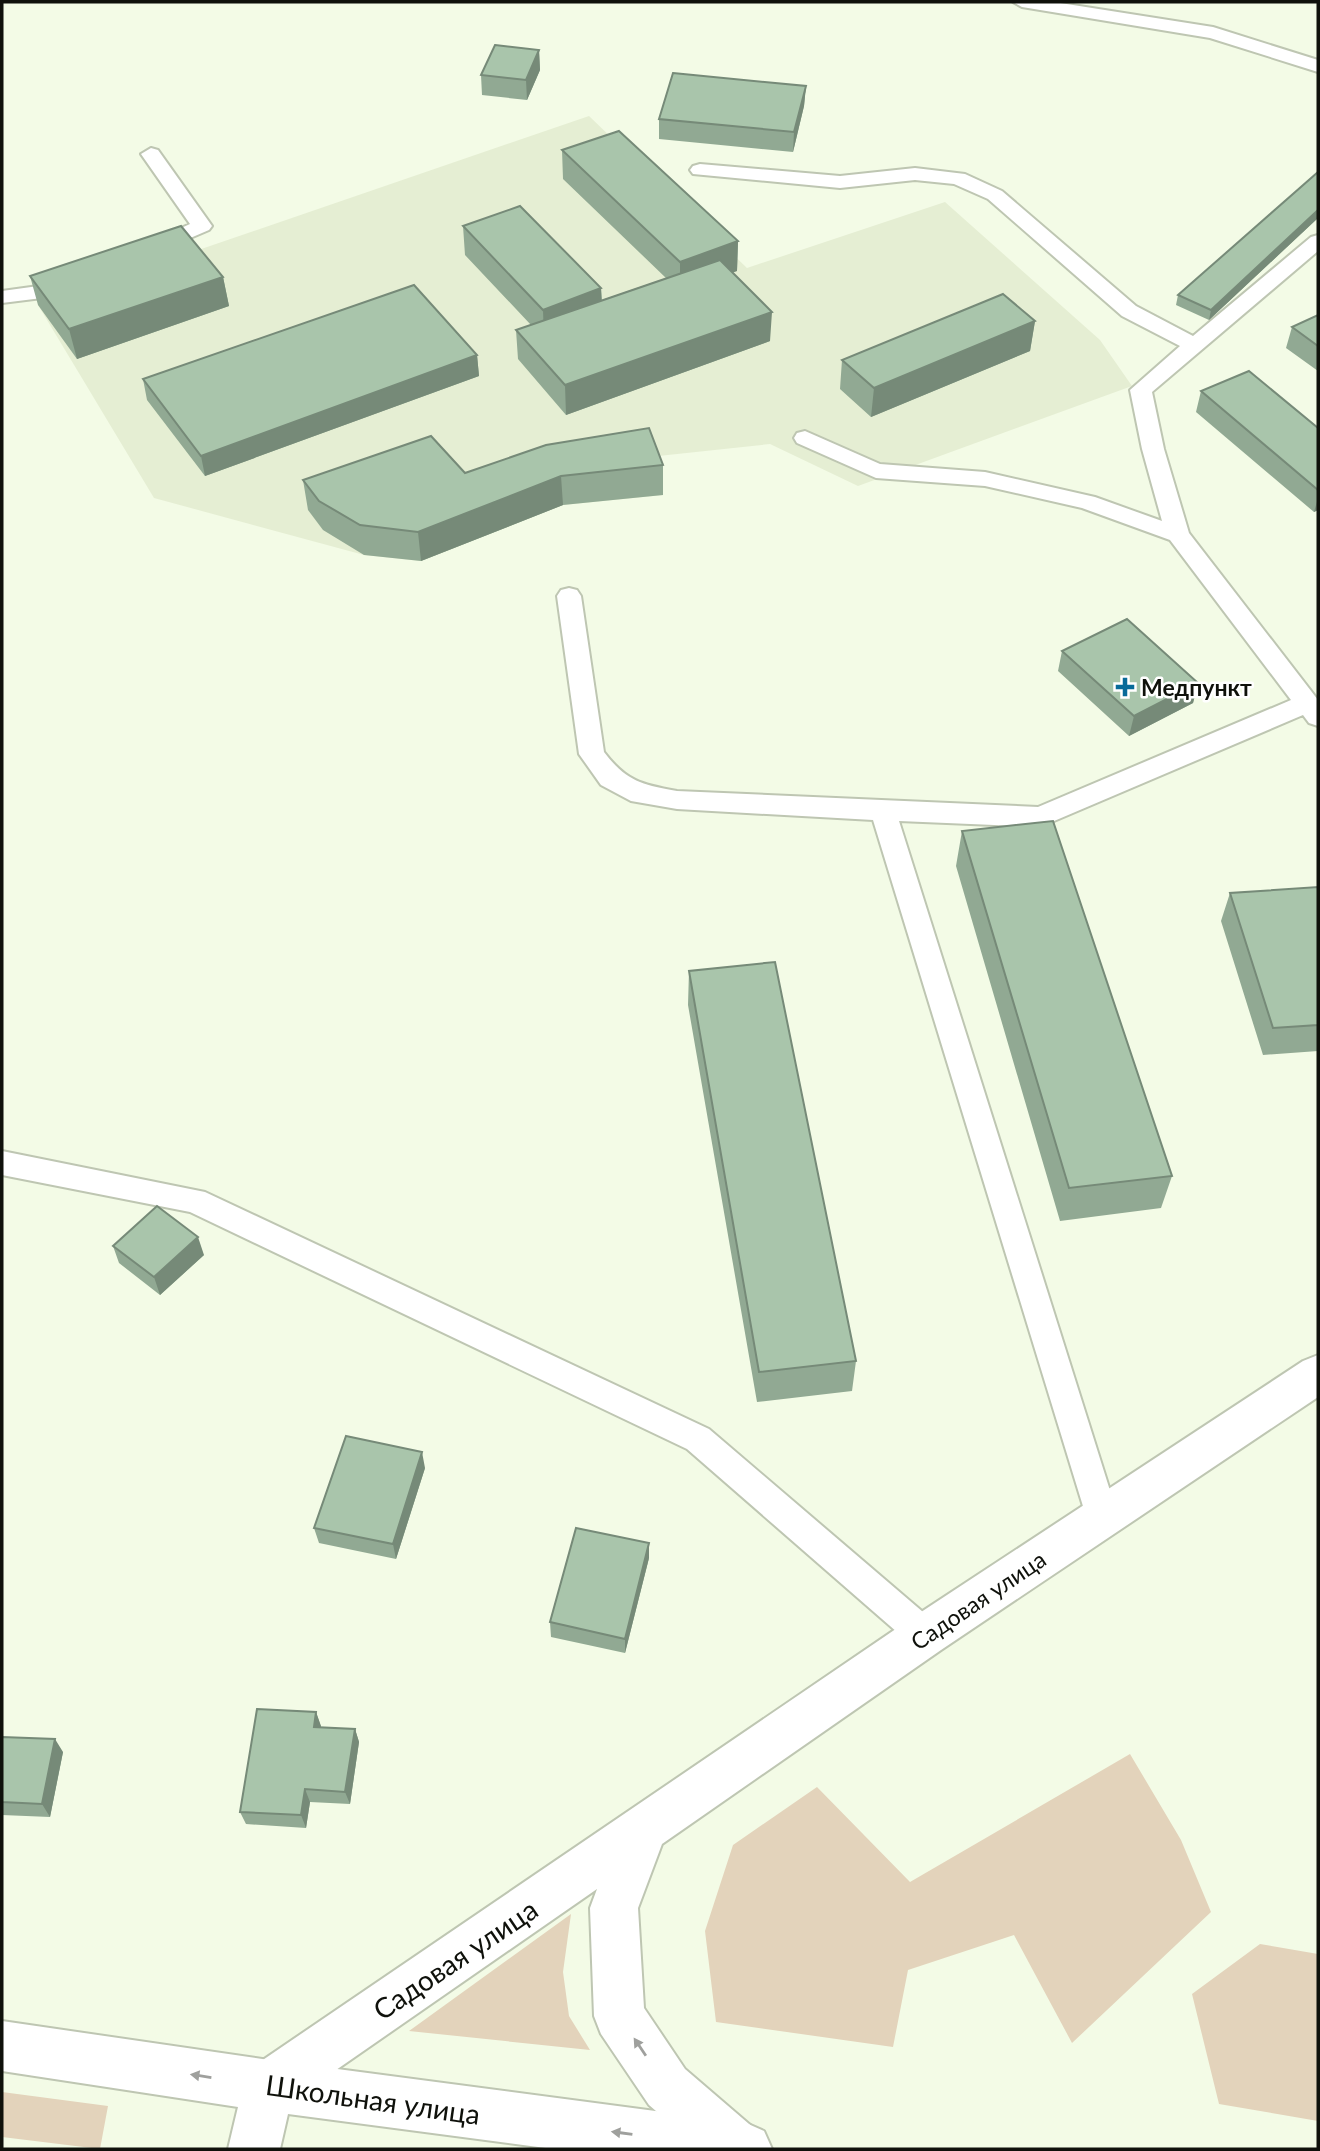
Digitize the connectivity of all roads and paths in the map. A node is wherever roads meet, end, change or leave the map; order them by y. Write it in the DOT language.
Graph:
graph roads {
  1 [pos="1022,2"];
  2 [pos="1318,66"];
  3 [pos="151,154"];
  4 [pos="700,170"];
  5 [pos="1318,241"];
  6 [pos="130,258"];
  7 [pos="94,274"];
  8 [pos="2,297"];
  9 [pos="1195,345"];
  10 [pos="805,438"];
  11 [pos="1178,535"];
  12 [pos="569,596"];
  13 [pos="1313,710"];
  14 [pos="883,811"];
  15 [pos="2,1163"];
  16 [pos="1318,1374"];
  17 [pos="1102,1516"];
  18 [pos="925,1635"];
  19 [pos="642,1832"];
  20 [pos="2,2046"];
  21 [pos="269,2086"];
  22 [pos="254,2149"];
  23 [pos="742,2149"];
  1 -- 2 [label="lane"];
  3 -- 6 [label="lane"];
  4 -- 9 [label="lane"];
  5 -- 9 [label="lane"];
  7 -- 8 [label="lane"];
  9 -- 11 [label="lane"];
  10 -- 11 [label="lane"];
  11 -- 13 [label="lane"];
  12 -- 14 [label="lane"];
  13 -- 14 [label="lane"];
  14 -- 17 [label="lane"];
  15 -- 18 [label="lane"];
  16 -- 17 [label="street, Садовая улица"];
  17 -- 18 [label="street, Садовая улица"];
  18 -- 19 [label="street, Садовая улица"];
  19 -- 21 [label="street, Садовая улица"];
  23 -- 19 [label="street, one-way"];
  21 -- 20 [label="street, Школьная улица, one-way"];
  21 -- 22 [label="street"];
  23 -- 21 [label="street, Школьная улица, one-way"];
}
